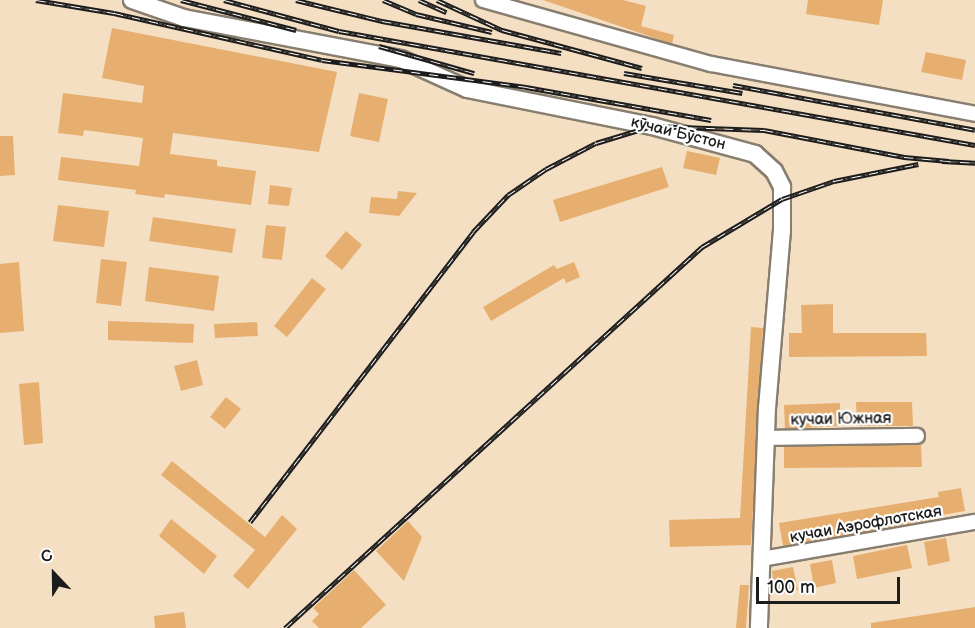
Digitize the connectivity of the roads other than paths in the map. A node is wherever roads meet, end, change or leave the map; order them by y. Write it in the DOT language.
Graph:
graph roads {
  1 [pos="132,0"];
  2 [pos="483,0"];
  3 [pos="975,114"];
  4 [pos="917,436"];
  5 [pos="766,438"];
  6 [pos="975,522"];
  7 [pos="762,559"];
  8 [pos="759,628"];
  1 -- 5 [label="main road, кӯчаи Бӯстон"];
  2 -- 3 [label="street"];
  4 -- 5 [label="street, кучаи Южная"];
  5 -- 7 [label="main road, кӯчаи Бӯстон"];
  6 -- 7 [label="street, кучаи Аэрофлотская"];
  7 -- 8 [label="main road, кӯчаи Бӯстон"];
}
